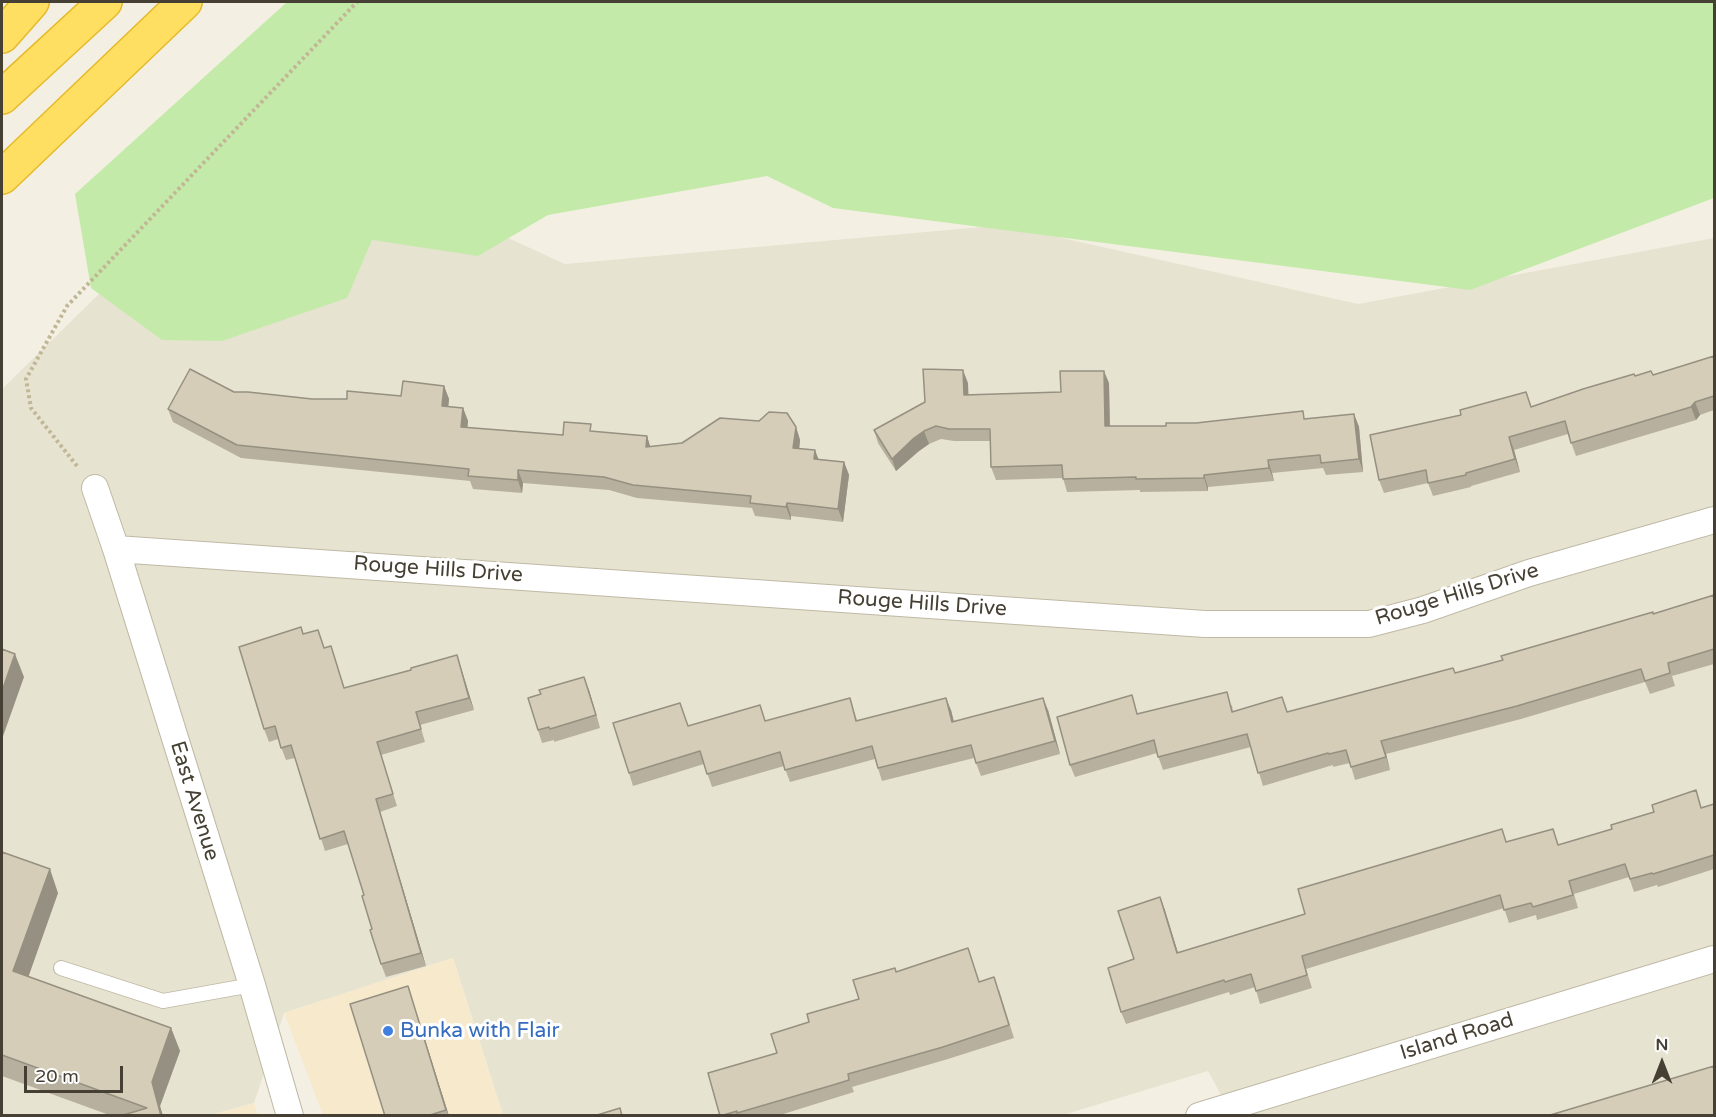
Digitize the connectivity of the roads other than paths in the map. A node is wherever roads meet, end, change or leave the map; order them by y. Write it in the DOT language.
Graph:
graph roads {
  1 [pos="32,2"];
  2 [pos="105,2"];
  3 [pos="185,2"];
  4 [pos="2,36"];
  5 [pos="2,97"];
  6 [pos="2,177"];
  7 [pos="95,488"];
  8 [pos="1714,520"];
  9 [pos="116,549"];
  10 [pos="1714,959"];
  11 [pos="61,968"];
  12 [pos="252,985"];
  13 [pos="1258,1107"];
  14 [pos="291,1116"];
  15 [pos="1199,1116"];
  1 -- 4 [label="highway"];
  2 -- 5 [label="highway"];
  3 -- 6 [label="highway"];
  7 -- 9 [label="street, East Avenue"];
  8 -- 9 [label="street, Rouge Hills Drive"];
  9 -- 12 [label="street, East Avenue"];
  10 -- 13 [label="street, Island Road"];
  11 -- 12 [label="lane"];
  12 -- 14 [label="street, East Avenue"];
  13 -- 15 [label="street, Island Road"];
}
